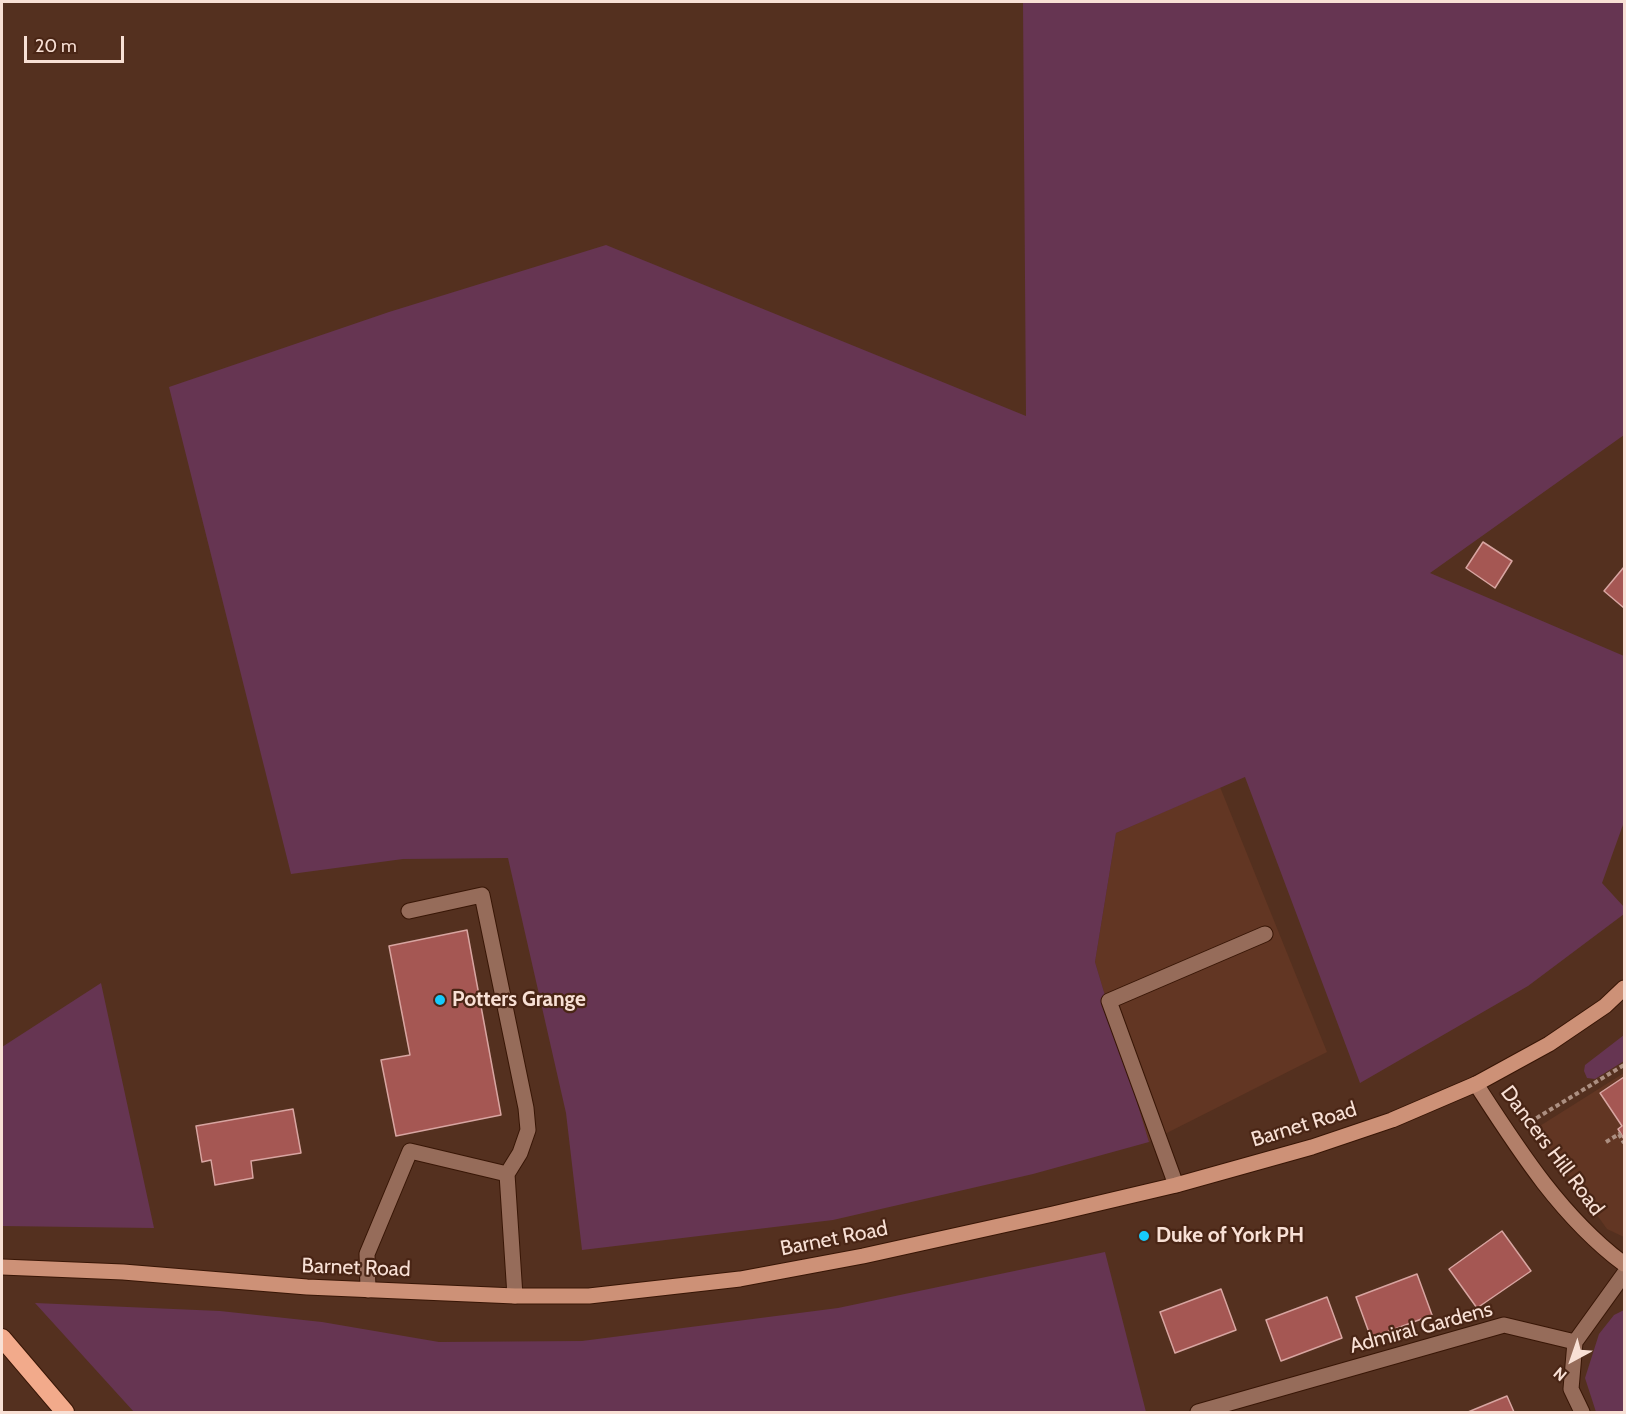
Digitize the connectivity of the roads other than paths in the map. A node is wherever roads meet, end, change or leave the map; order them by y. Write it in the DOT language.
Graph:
graph roads {
  1 [pos="409,911"];
  2 [pos="1265,934"];
  3 [pos="1624,988"];
  4 [pos="1476,1084"];
  5 [pos="507,1174"];
  6 [pos="1176,1185"];
  7 [pos="1624,1264"];
  8 [pos="2,1267"];
  9 [pos="1624,1274"];
  10 [pos="368,1290"];
  11 [pos="515,1296"];
  12 [pos="3,1340"];
  13 [pos="1575,1342"];
  14 [pos="65,1413"];
  15 [pos="1197,1413"];
  16 [pos="1582,1413"];
  1 -- 5 [label="lane"];
  2 -- 6 [label="lane"];
  3 -- 4 [label="main road, Barnet Road"];
  4 -- 6 [label="main road, Barnet Road"];
  4 -- 7 [label="street, Dancers Hill Road"];
  5 -- 10 [label="lane"];
  5 -- 11 [label="lane"];
  6 -- 11 [label="main road, Barnet Road"];
  8 -- 10 [label="main road, Barnet Road"];
  9 -- 13 [label="lane"];
  10 -- 11 [label="main road, Barnet Road"];
  12 -- 14 [label="highway"];
  13 -- 15 [label="lane, Admiral Gardens"];
  13 -- 16 [label="lane"];
}
